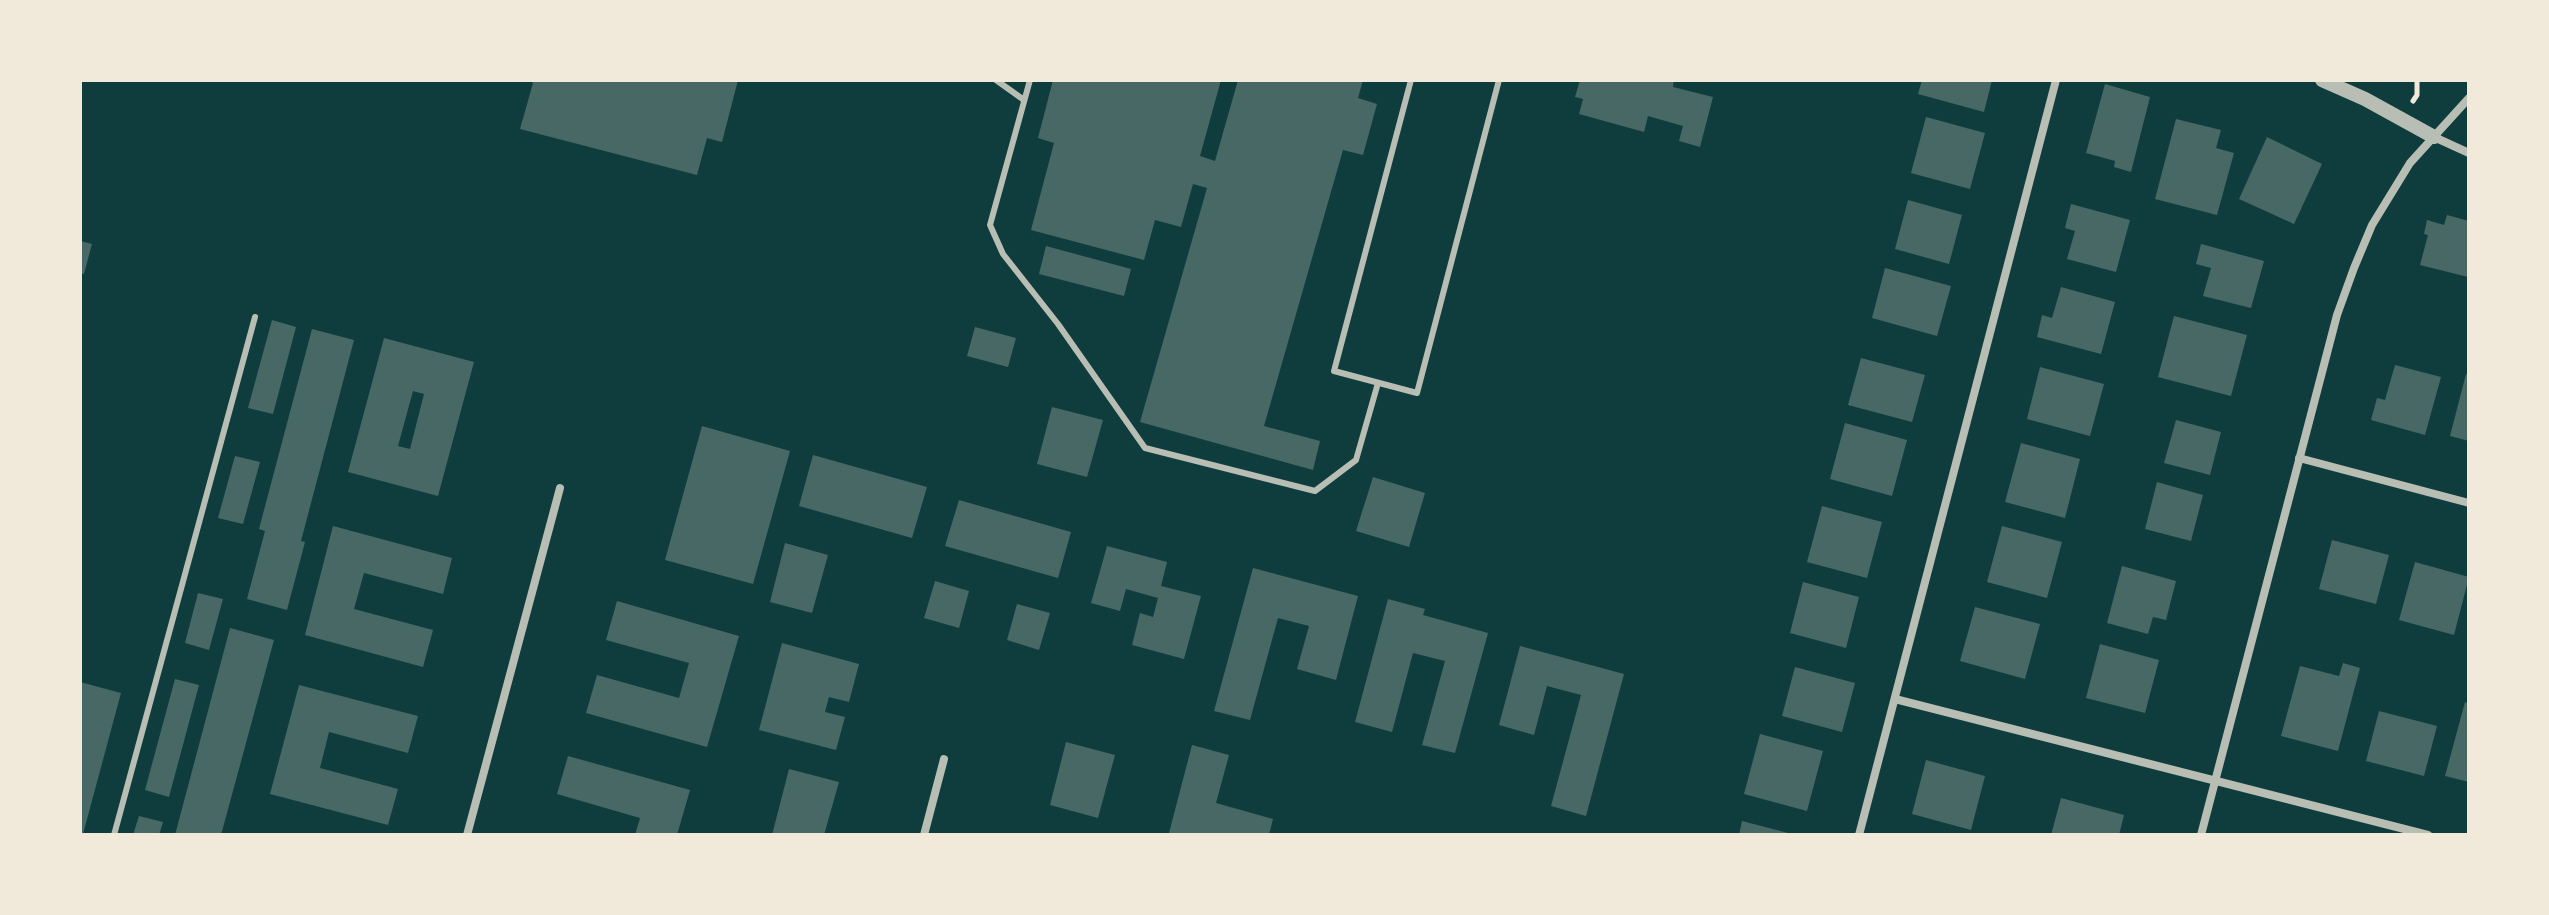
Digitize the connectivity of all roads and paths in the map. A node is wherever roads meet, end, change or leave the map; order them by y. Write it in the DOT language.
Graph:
graph roads {
  1 [pos="996,80"];
  2 [pos="1030,80"];
  3 [pos="1411,80"];
  4 [pos="1499,80"];
  5 [pos="2056,80"];
  6 [pos="2322,80"];
  7 [pos="2469,98"];
  8 [pos="1024,100"];
  9 [pos="2434,137"];
  10 [pos="2469,153"];
  11 [pos="255,317"];
  12 [pos="1378,383"];
  13 [pos="2299,458"];
  14 [pos="560,488"];
  15 [pos="2469,503"];
  16 [pos="1895,699"];
  17 [pos="944,759"];
  18 [pos="2215,780"];
  19 [pos="114,835"];
  20 [pos="467,835"];
  21 [pos="924,835"];
  22 [pos="1859,835"];
  23 [pos="2201,835"];
  24 [pos="2428,835"];
  1 -- 8 [label="lane"];
  2 -- 8 [label="lane"];
  3 -- 12 [label="lane"];
  4 -- 12 [label="lane"];
  5 -- 16 [label="street"];
  6 -- 9 [label="street"];
  7 -- 9 [label="street"];
  8 -- 12 [label="lane"];
  9 -- 10 [label="street"];
  9 -- 13 [label="street"];
  11 -- 19 [label="lane"];
  13 -- 15 [label="street"];
  13 -- 18 [label="street"];
  14 -- 20 [label="street"];
  16 -- 18 [label="street"];
  16 -- 22 [label="street"];
  17 -- 21 [label="street"];
  18 -- 23 [label="street"];
  18 -- 24 [label="street"];
}
